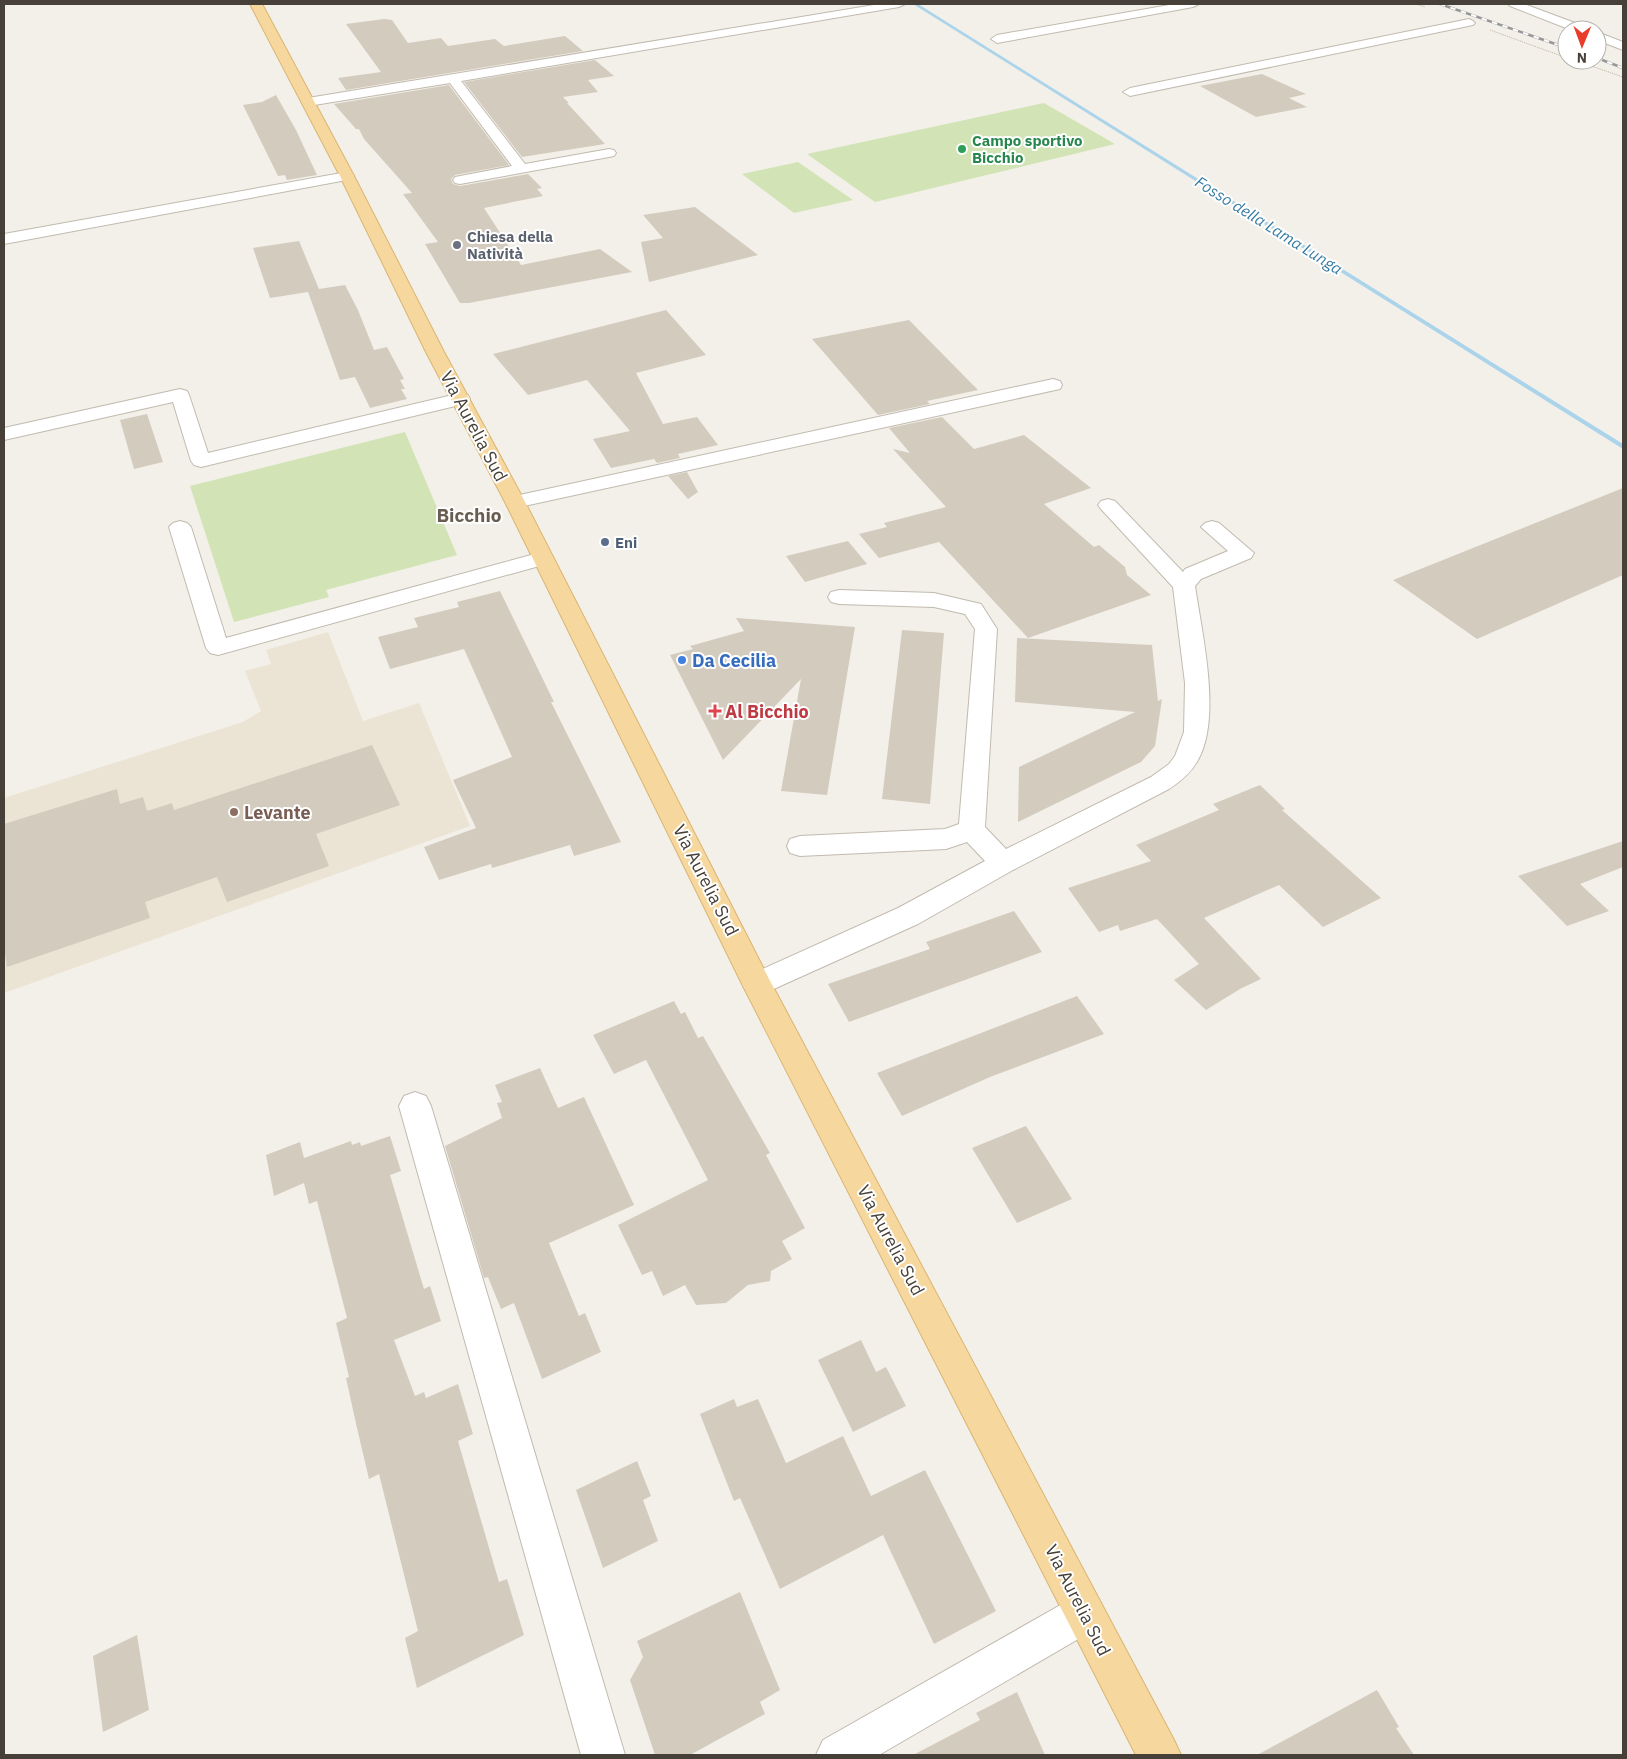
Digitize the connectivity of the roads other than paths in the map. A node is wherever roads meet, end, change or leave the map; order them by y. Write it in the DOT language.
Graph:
graph roads {
  1 [pos="256,4"];
  2 [pos="899,4"];
  3 [pos="1194,4"];
  4 [pos="1514,4"];
  5 [pos="1557,20"];
  6 [pos="1469,23"];
  7 [pos="997,39"];
  8 [pos="1607,40"];
  9 [pos="1623,46"];
  10 [pos="453,79"];
  11 [pos="1130,92"];
  12 [pos="308,102"];
  13 [pos="609,153"];
  14 [pos="522,169"];
  15 [pos="347,176"];
  16 [pos="460,180"];
  17 [pos="4,239"];
  18 [pos="1052,385"];
  19 [pos="461,400"];
  20 [pos="4,434"];
  21 [pos="515,502"];
  22 [pos="1108,505"];
  23 [pos="180,527"];
  24 [pos="1212,527"];
  25 [pos="542,558"];
  26 [pos="1184,586"];
  27 [pos="839,597"];
  28 [pos="972,830"];
  29 [pos="800,846"];
  30 [pos="1004,864"];
  31 [pos="757,984"];
  32 [pos="415,1106"];
  33 [pos="1085,1613"];
  34 [pos="603,1755"];
  35 [pos="838,1755"];
  36 [pos="1158,1755"];
  1 -- 12 [label="main road, Via Aurelia Sud"];
  2 -- 10 [label="street"];
  3 -- 7 [label="street"];
  4 -- 5 [label="street"];
  6 -- 11 [label="street"];
  8 -- 9 [label="street"];
  10 -- 12 [label="street"];
  10 -- 14 [label="street"];
  12 -- 15 [label="main road, Via Aurelia Sud"];
  13 -- 14 [label="street"];
  14 -- 16 [label="street"];
  15 -- 17 [label="street"];
  15 -- 19 [label="main road, Via Aurelia Sud"];
  18 -- 21 [label="street"];
  19 -- 20 [label="street"];
  19 -- 21 [label="main road, Via Aurelia Sud"];
  21 -- 25 [label="main road, Via Aurelia Sud"];
  22 -- 26 [label="street"];
  23 -- 25 [label="street"];
  24 -- 26 [label="street"];
  25 -- 31 [label="main road, Via Aurelia Sud"];
  26 -- 30 [label="street"];
  27 -- 28 [label="street"];
  28 -- 29 [label="street"];
  28 -- 30 [label="street"];
  30 -- 31 [label="street"];
  31 -- 33 [label="main road, Via Aurelia Sud"];
  32 -- 34 [label="street"];
  33 -- 35 [label="street"];
  33 -- 36 [label="main road, Via Aurelia Sud"];
}
